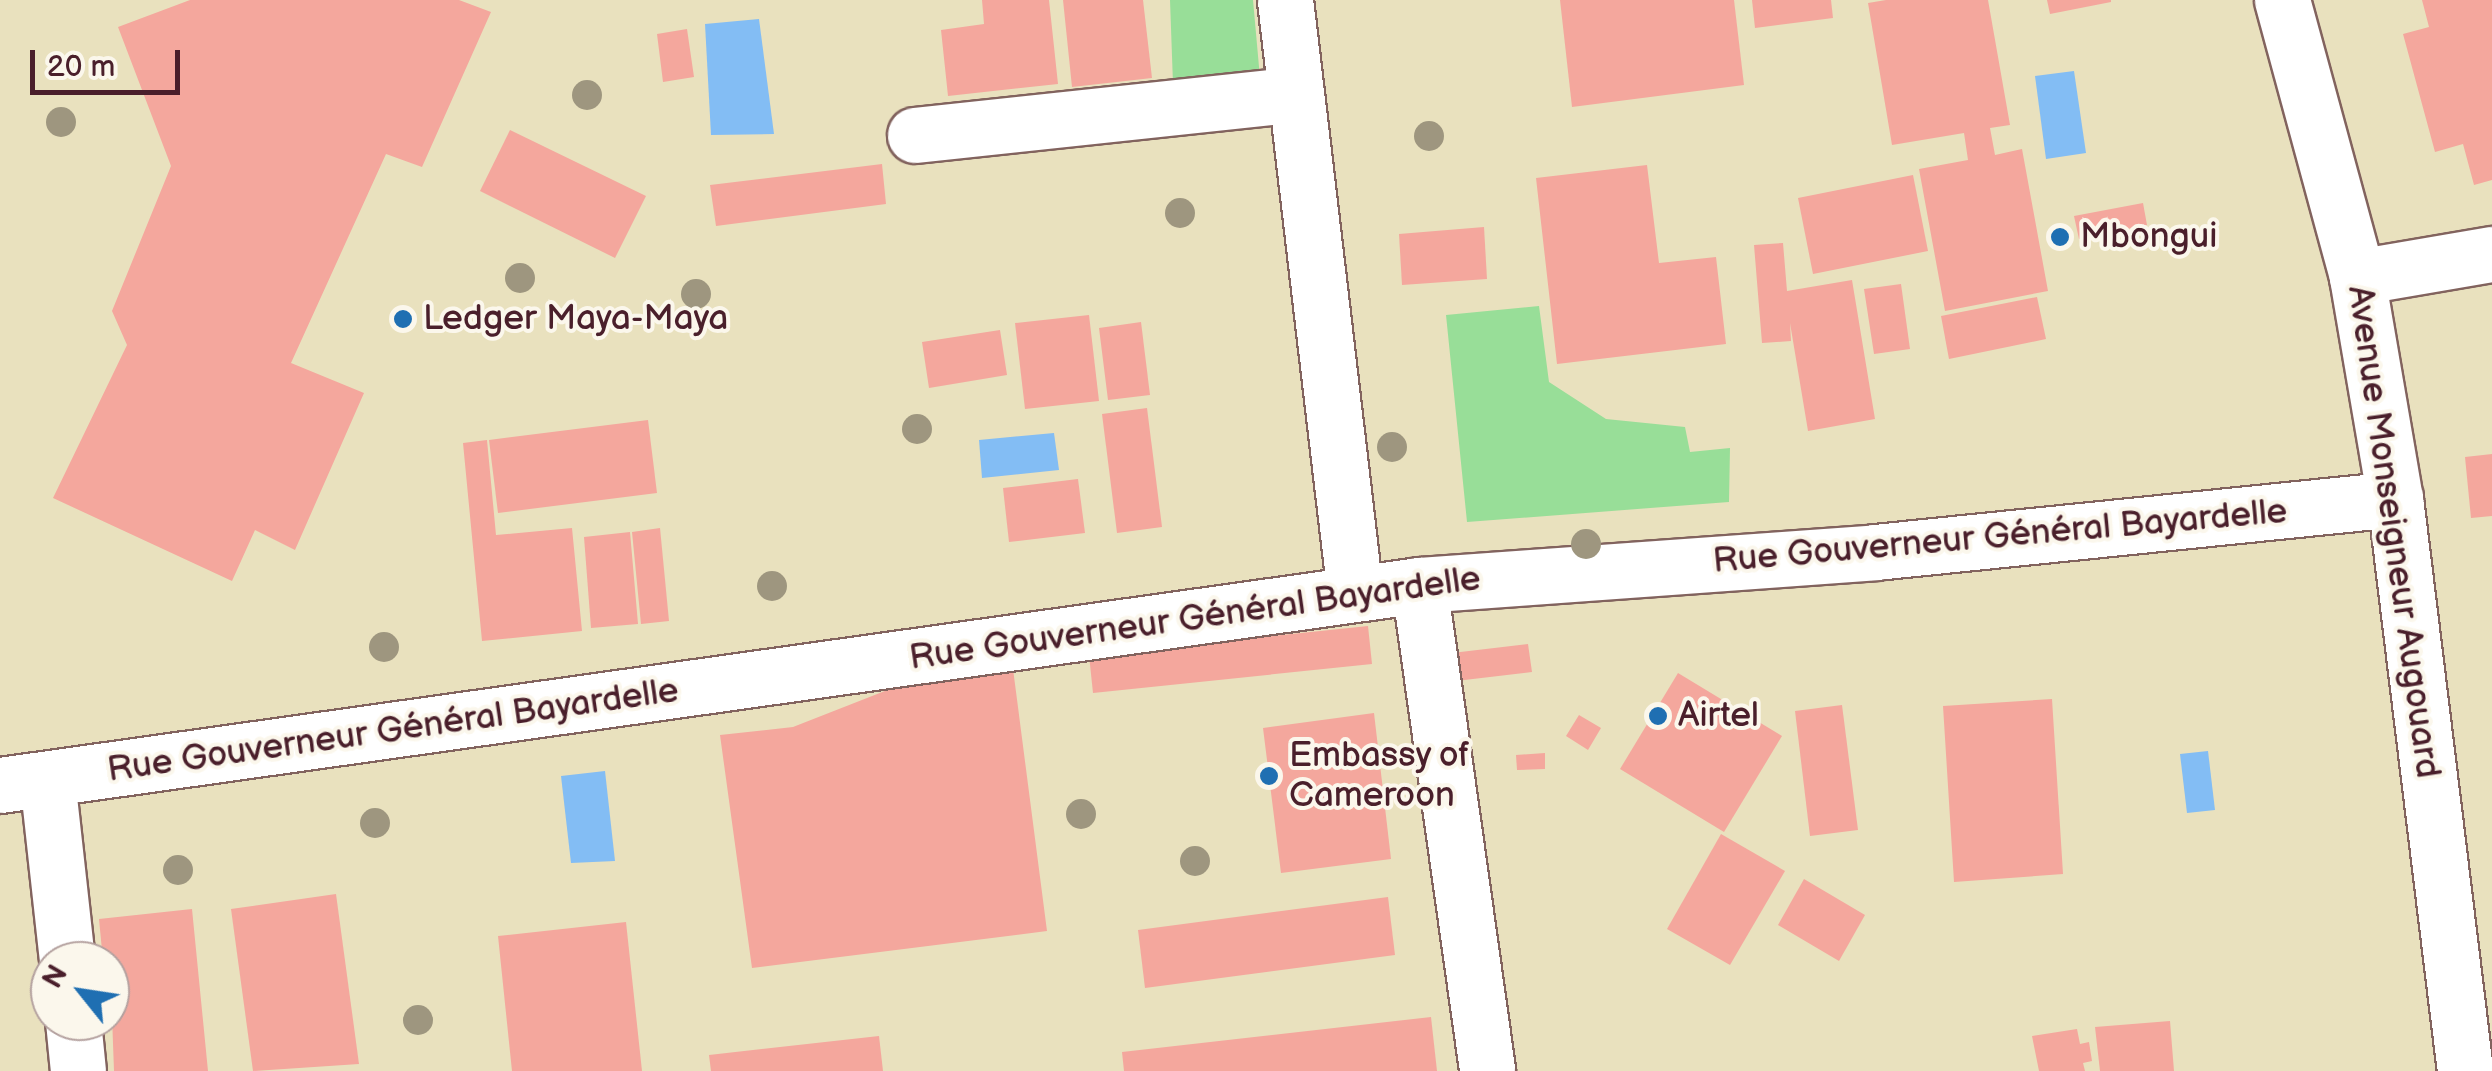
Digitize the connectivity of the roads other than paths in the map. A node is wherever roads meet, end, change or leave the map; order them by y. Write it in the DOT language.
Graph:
graph roads {
  1 [pos="1285,0"];
  2 [pos="2282,0"];
  3 [pos="1296,94"];
  4 [pos="915,135"];
  5 [pos="2492,254"];
  6 [pos="2357,277"];
  7 [pos="2395,499"];
  8 [pos="1419,585"];
  9 [pos="1355,593"];
  10 [pos="24,782"];
  11 [pos="62,941"];
  12 [pos="75,1041"];
  13 [pos="78,1071"];
  14 [pos="1487,1071"];
  15 [pos="2465,1071"];
  1 -- 3 [label="street"];
  2 -- 6 [label="street, Avenue Monseigneur Augouard"];
  3 -- 4 [label="street"];
  3 -- 9 [label="street"];
  5 -- 6 [label="street"];
  6 -- 7 [label="street, Avenue Monseigneur Augouard"];
  7 -- 8 [label="street, Rue Gouverneur Général Bayardelle"];
  7 -- 15 [label="street, Avenue Monseigneur Augouard"];
  8 -- 9 [label="street, Rue Gouverneur Général Bayardelle"];
  8 -- 14 [label="street"];
  9 -- 10 [label="street, Rue Gouverneur Général Bayardelle"];
  10 -- 11 [label="street"];
  12 -- 13 [label="street"];
}
